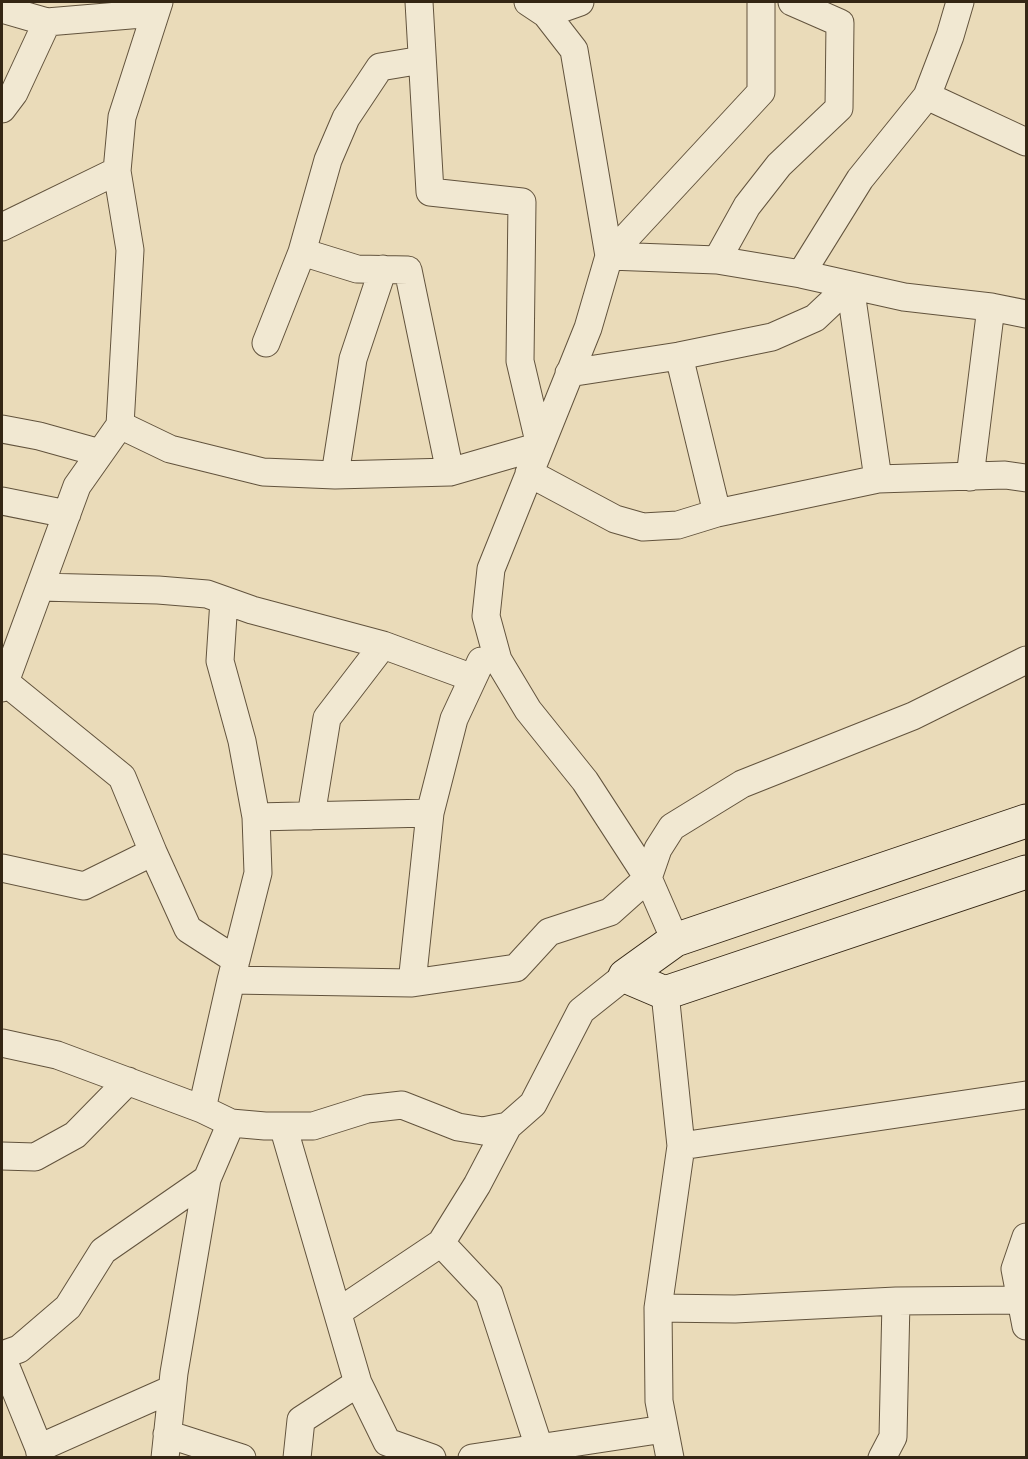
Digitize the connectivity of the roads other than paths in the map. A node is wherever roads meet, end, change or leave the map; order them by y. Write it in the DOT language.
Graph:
graph roads {
  1 [pos="419,2"];
  2 [pos="580,2"];
  3 [pos="760,2"];
  4 [pos="792,2"];
  5 [pos="960,2"];
  6 [pos="157,7"];
  7 [pos="537,8"];
  8 [pos="2,9"];
  9 [pos="47,22"];
  10 [pos="422,60"];
  11 [pos="927,96"];
  12 [pos="2,109"];
  13 [pos="1026,142"];
  14 [pos="117,171"];
  15 [pos="2,226"];
  16 [pos="302,252"];
  17 [pos="609,256"];
  18 [pos="717,260"];
  19 [pos="383,269"];
  20 [pos="801,274"];
  21 [pos="850,285"];
  22 [pos="991,307"];
  23 [pos="1026,314"];
  24 [pos="267,343"];
  25 [pos="679,356"];
  26 [pos="569,373"];
  27 [pos="120,424"];
  28 [pos="2,429"];
  29 [pos="540,446"];
  30 [pos="100,453"];
  31 [pos="450,472"];
  32 [pos="529,473"];
  33 [pos="335,475"];
  34 [pos="970,477"];
  35 [pos="1026,478"];
  36 [pos="878,479"];
  37 [pos="2,501"];
  38 [pos="717,513"];
  39 [pos="67,514"];
  40 [pos="40,587"];
  41 [pos="224,600"];
  42 [pos="492,637"];
  43 [pos="383,645"];
  44 [pos="1026,660"];
  45 [pos="473,678"];
  46 [pos="3,685"];
  47 [pos="430,813"];
  48 [pos="311,816"];
  49 [pos="256,817"];
  50 [pos="1026,820"];
  51 [pos="153,852"];
  52 [pos="2,868"];
  53 [pos="1026,872"];
  54 [pos="648,878"];
  55 [pos="675,940"];
  56 [pos="233,970"];
  57 [pos="625,976"];
  58 [pos="412,983"];
  59 [pos="665,993"];
  60 [pos="2,1042"];
  61 [pos="128,1081"];
  62 [pos="1026,1095"];
  63 [pos="202,1109"];
  64 [pos="231,1123"];
  65 [pos="283,1126"];
  66 [pos="508,1126"];
  67 [pos="681,1146"];
  68 [pos="2,1156"];
  69 [pos="207,1179"];
  70 [pos="1026,1237"];
  71 [pos="441,1243"];
  72 [pos="1021,1300"];
  73 [pos="896,1301"];
  74 [pos="658,1308"];
  75 [pos="338,1312"];
  76 [pos="1026,1326"];
  77 [pos="2,1356"];
  78 [pos="358,1383"];
  79 [pos="172,1389"];
  80 [pos="664,1429"];
  81 [pos="166,1446"];
  82 [pos="539,1447"];
  83 [pos="40,1453"];
  84 [pos="242,1458"];
  85 [pos="297,1458"];
  86 [pos="432,1458"];
  87 [pos="472,1458"];
  88 [pos="670,1458"];
  89 [pos="882,1458"];
  1 -- 10 [label="street"];
  2 -- 7 [label="street"];
  3 -- 17 [label="street"];
  4 -- 18 [label="street"];
  5 -- 11 [label="street"];
  6 -- 9 [label="street"];
  6 -- 14 [label="street"];
  7 -- 17 [label="street"];
  8 -- 9 [label="street"];
  9 -- 12 [label="street"];
  10 -- 16 [label="street"];
  10 -- 29 [label="street"];
  11 -- 13 [label="street"];
  11 -- 20 [label="street"];
  14 -- 15 [label="street"];
  14 -- 27 [label="street"];
  16 -- 19 [label="street"];
  16 -- 24 [label="street"];
  17 -- 18 [label="street"];
  17 -- 26 [label="street"];
  18 -- 20 [label="street"];
  19 -- 31 [label="street"];
  19 -- 33 [label="street"];
  20 -- 21 [label="street"];
  21 -- 22 [label="street"];
  21 -- 25 [label="street"];
  21 -- 36 [label="street"];
  22 -- 23 [label="street"];
  22 -- 34 [label="street"];
  25 -- 26 [label="street"];
  25 -- 38 [label="street"];
  26 -- 29 [label="street"];
  27 -- 30 [label="street"];
  27 -- 33 [label="street"];
  28 -- 30 [label="street"];
  29 -- 31 [label="street"];
  29 -- 32 [label="street"];
  30 -- 39 [label="street"];
  31 -- 33 [label="street"];
  32 -- 38 [label="street"];
  32 -- 42 [label="street"];
  34 -- 35 [label="street"];
  34 -- 36 [label="street"];
  36 -- 38 [label="street"];
  37 -- 39 [label="street"];
  39 -- 40 [label="street"];
  40 -- 41 [label="street"];
  40 -- 46 [label="street"];
  41 -- 43 [label="street"];
  41 -- 49 [label="street"];
  42 -- 45 [label="street"];
  42 -- 54 [label="street"];
  43 -- 45 [label="street"];
  43 -- 48 [label="street"];
  44 -- 54 [label="street"];
  45 -- 47 [label="street"];
  46 -- 51 [label="street"];
  47 -- 48 [label="street"];
  47 -- 58 [label="street"];
  48 -- 49 [label="street"];
  49 -- 56 [label="street"];
  50 -- 55 [label="street"];
  51 -- 52 [label="street"];
  51 -- 56 [label="street"];
  53 -- 59 [label="street"];
  54 -- 55 [label="street"];
  54 -- 58 [label="street"];
  55 -- 57 [label="street"];
  56 -- 58 [label="street"];
  56 -- 63 [label="street"];
  57 -- 59 [label="street"];
  57 -- 66 [label="street"];
  59 -- 67 [label="street"];
  60 -- 61 [label="street"];
  61 -- 63 [label="street"];
  61 -- 68 [label="street"];
  62 -- 67 [label="street"];
  63 -- 64 [label="street"];
  64 -- 65 [label="street"];
  64 -- 69 [label="street"];
  65 -- 66 [label="street"];
  65 -- 75 [label="street"];
  66 -- 71 [label="street"];
  67 -- 74 [label="street"];
  69 -- 77 [label="street"];
  69 -- 79 [label="street"];
  70 -- 72 [label="street"];
  71 -- 75 [label="street"];
  71 -- 82 [label="street"];
  72 -- 73 [label="street"];
  72 -- 76 [label="street"];
  73 -- 74 [label="street"];
  73 -- 89 [label="street"];
  74 -- 80 [label="street"];
  75 -- 78 [label="street"];
  77 -- 83 [label="street"];
  78 -- 85 [label="street"];
  78 -- 86 [label="street"];
  79 -- 81 [label="street"];
  79 -- 83 [label="street"];
  80 -- 82 [label="street"];
  80 -- 88 [label="street"];
  81 -- 84 [label="street"];
  82 -- 87 [label="street"];
}
